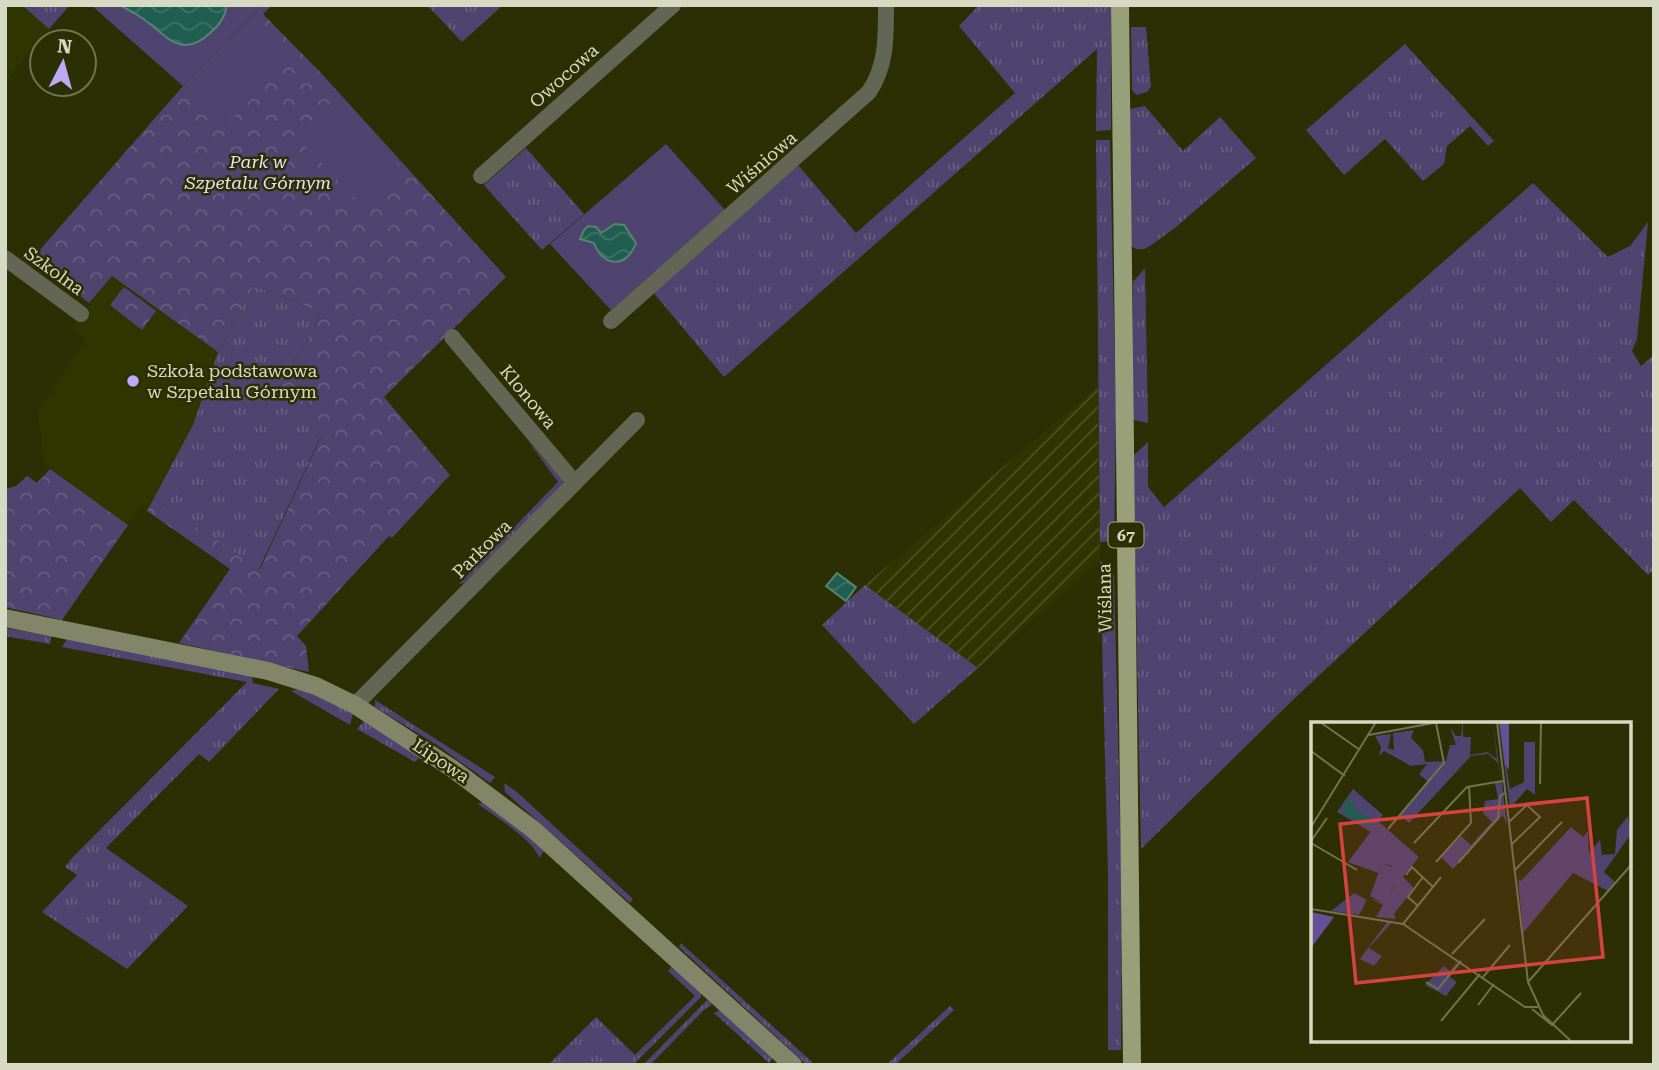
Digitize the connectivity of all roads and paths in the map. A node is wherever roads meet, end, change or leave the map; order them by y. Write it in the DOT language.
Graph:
graph roads {
  1 [pos="673,5"];
  2 [pos="886,5"];
  3 [pos="1120,5"];
  4 [pos="481,176"];
  5 [pos="5,258"];
  6 [pos="81,314"];
  7 [pos="611,320"];
  8 [pos="452,337"];
  9 [pos="637,420"];
  10 [pos="575,483"];
  11 [pos="5,618"];
  12 [pos="355,705"];
  13 [pos="793,1065"];
  14 [pos="1132,1065"];
  1 -- 4 [label="street, Owocowa"];
  2 -- 7 [label="street, Wiśniowa"];
  3 -- 14 [label="main road, Wiślana / 67"];
  5 -- 6 [label="street, Szkolna"];
  8 -- 10 [label="street, Klonowa"];
  9 -- 10 [label="street, Parkowa"];
  10 -- 12 [label="street, Parkowa"];
  11 -- 12 [label="street, Lipowa"];
  12 -- 13 [label="street, Lipowa"];
}
